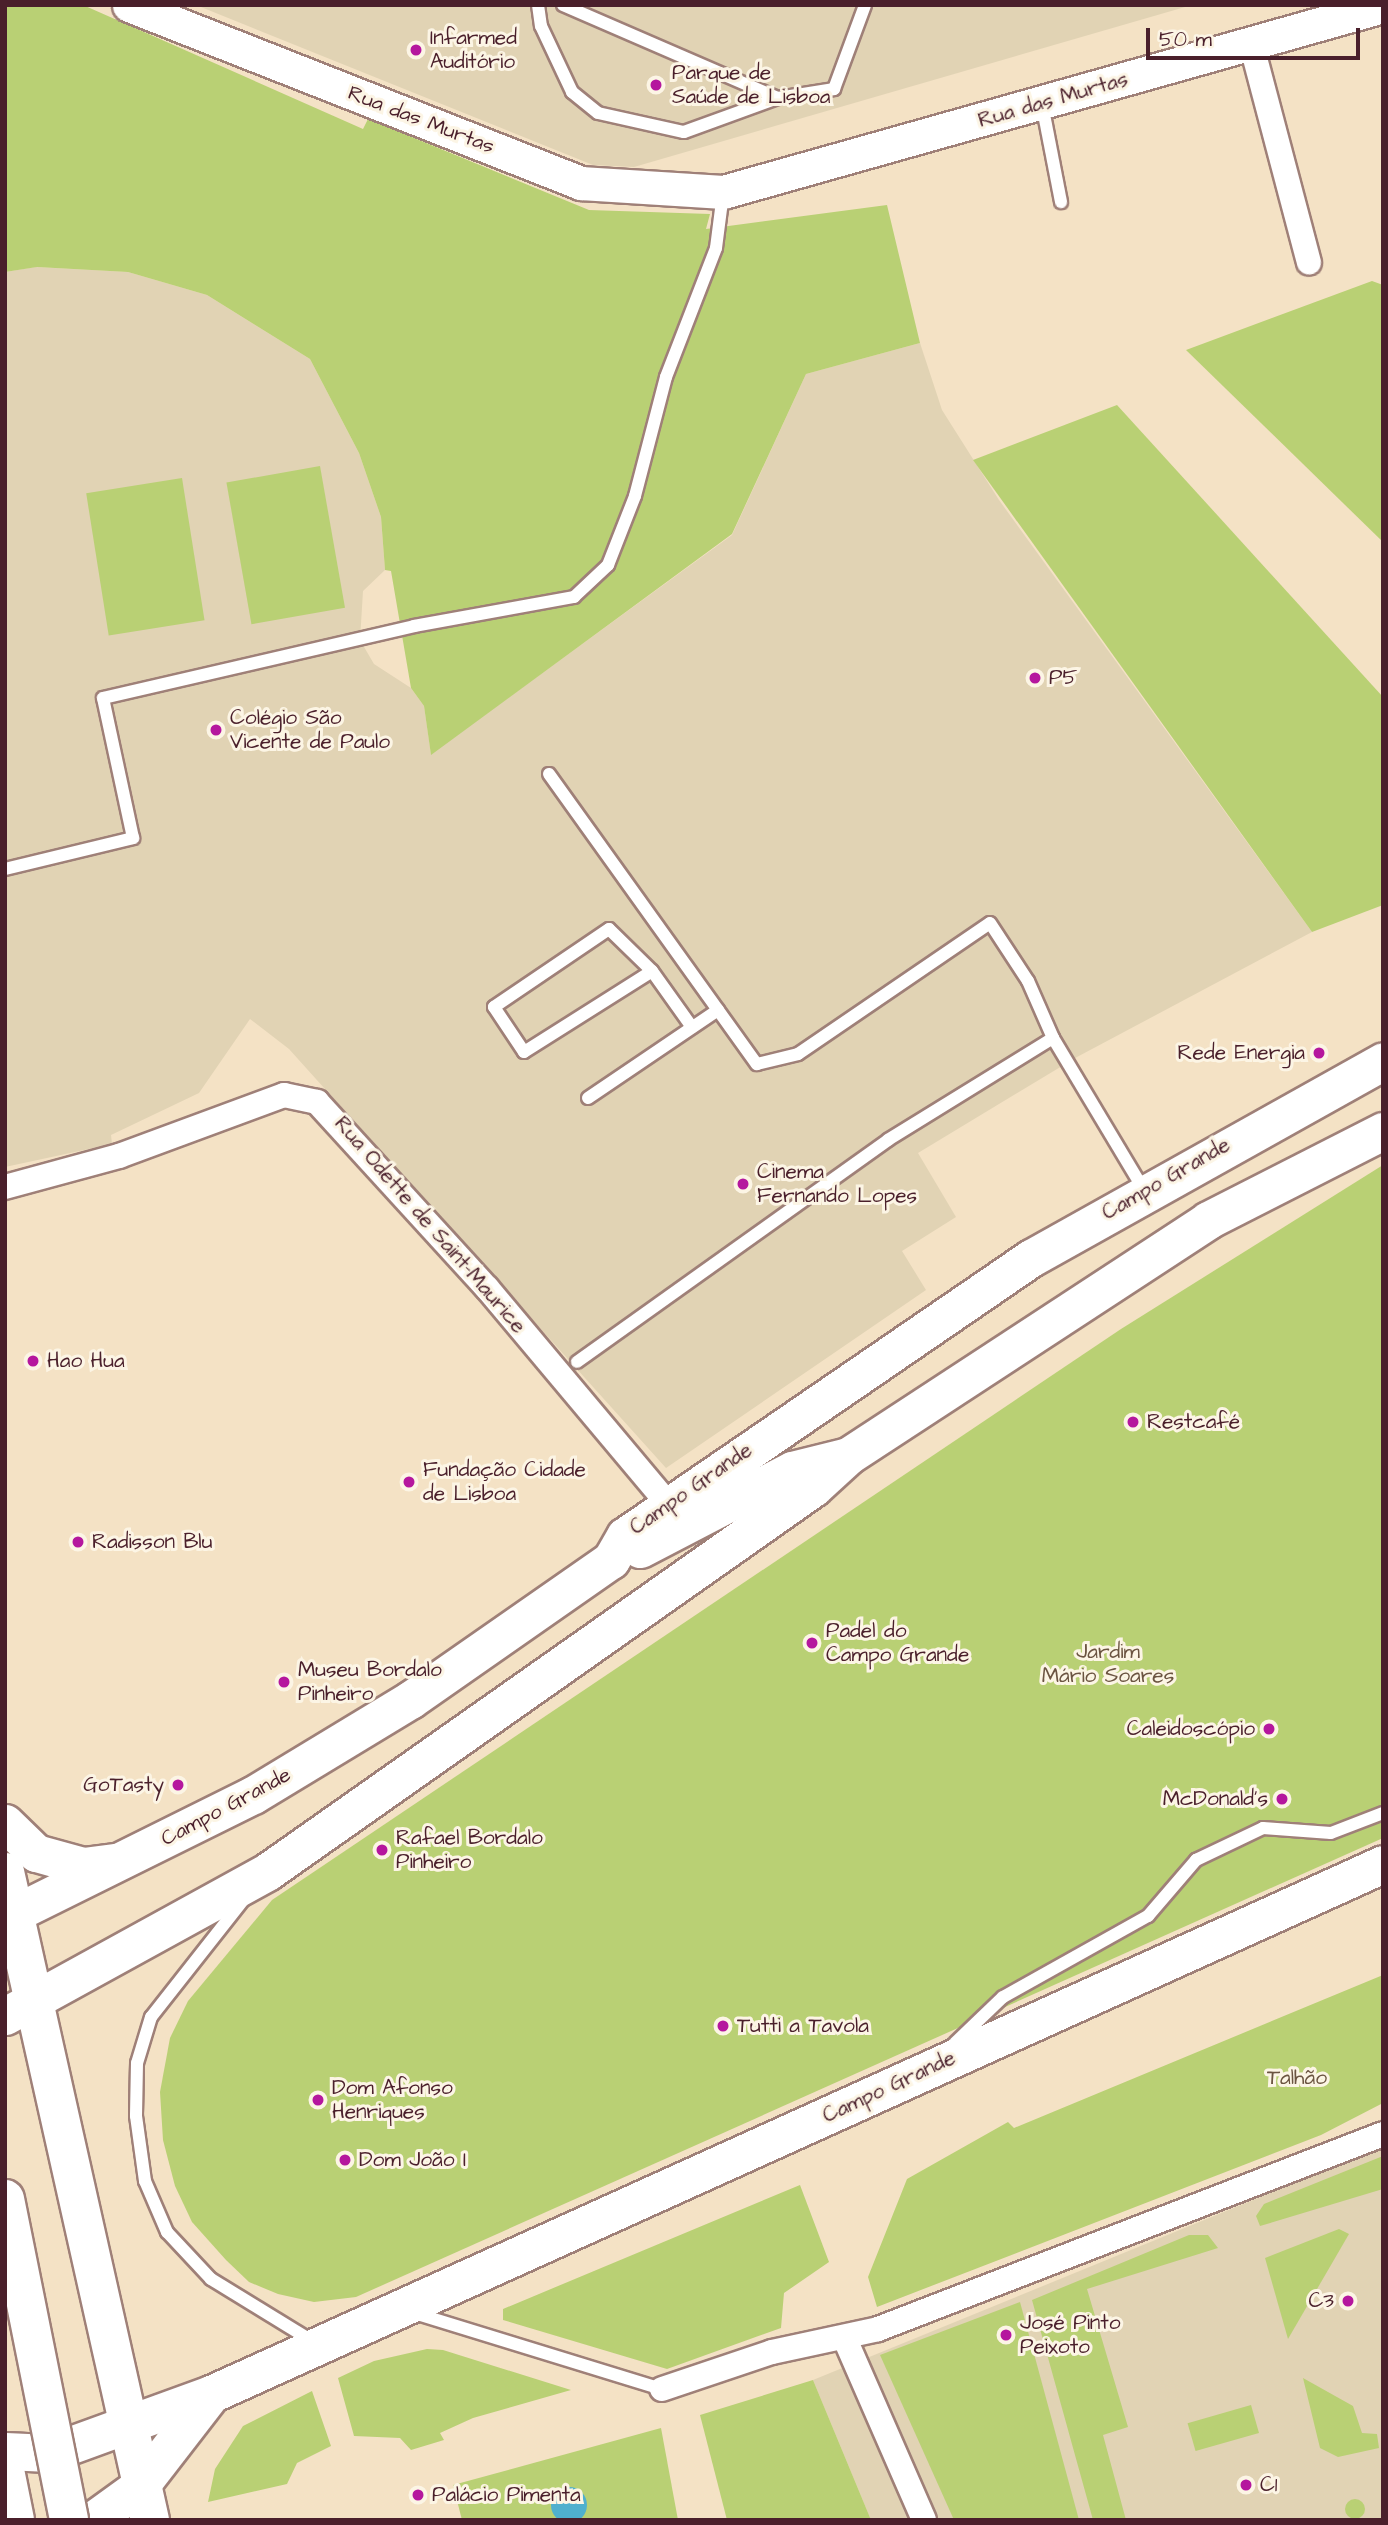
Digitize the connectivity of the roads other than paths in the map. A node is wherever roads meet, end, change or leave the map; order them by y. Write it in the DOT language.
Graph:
graph roads {
  1 [pos="129,5"];
  2 [pos="538,5"];
  3 [pos="563,5"];
  4 [pos="865,5"];
  5 [pos="1383,6"];
  6 [pos="1251,43"];
  7 [pos="778,98"];
  8 [pos="1042,104"];
  9 [pos="723,192"];
  10 [pos="1061,202"];
  11 [pos="1310,262"];
  12 [pos="549,774"];
  13 [pos="5,869"];
  14 [pos="652,971"];
  15 [pos="718,1010"];
  16 [pos="692,1027"];
  17 [pos="1053,1038"];
  18 [pos="1383,1061"];
  19 [pos="589,1097"];
  20 [pos="1374,1132"];
  21 [pos="5,1187"];
  22 [pos="1144,1190"];
  23 [pos="577,1362"];
  24 [pos="848,1456"];
  25 [pos="669,1504"];
  26 [pos="611,1560"];
  27 [pos="1383,1813"];
  28 [pos="5,1823"];
  29 [pos="124,1861"];
  30 [pos="1383,1864"];
  31 [pos="5,1872"];
  32 [pos="267,1872"];
  33 [pos="11,1916"];
  34 [pos="21,2007"];
  35 [pos="929,2067"];
  36 [pos="1383,2134"];
  37 [pos="5,2199"];
  38 [pos="394,2306"];
  39 [pos="845,2339"];
  40 [pos="316,2343"];
  41 [pos="662,2389"];
  42 [pos="211,2393"];
  43 [pos="125,2423"];
  44 [pos="5,2451"];
  45 [pos="5,2470"];
  46 [pos="145,2503"];
  47 [pos="15,2520"];
  48 [pos="69,2520"];
  49 [pos="93,2520"];
  50 [pos="924,2520"];
  1 -- 9 [label="street, Rua das Murtas"];
  2 -- 7 [label="lane"];
  3 -- 7 [label="lane"];
  4 -- 7 [label="lane"];
  5 -- 6 [label="street, Rua das Murtas"];
  6 -- 8 [label="street, Rua das Murtas"];
  6 -- 11 [label="street"];
  8 -- 9 [label="street, Rua das Murtas"];
  8 -- 10 [label="lane"];
  9 -- 13 [label="lane"];
  12 -- 15 [label="lane"];
  14 -- 14 [label="lane"];
  14 -- 16 [label="lane"];
  15 -- 16 [label="lane"];
  15 -- 17 [label="lane"];
  16 -- 19 [label="lane"];
  17 -- 22 [label="lane"];
  17 -- 23 [label="lane"];
  18 -- 22 [label="main road, Campo Grande"];
  20 -- 24 [label="main road"];
  21 -- 25 [label="street, Rua Odette de Saint-Maurice"];
  22 -- 25 [label="main road, Campo Grande"];
  24 -- 26 [label="main road"];
  24 -- 32 [label="main road"];
  25 -- 26 [label="main road, Campo Grande"];
  26 -- 29 [label="main road, Campo Grande"];
  27 -- 35 [label="lane"];
  28 -- 29 [label="main road"];
  29 -- 33 [label="main road, Campo Grande"];
  30 -- 35 [label="main road, Campo Grande"];
  31 -- 33 [label="highway"];
  32 -- 34 [label="main road"];
  32 -- 40 [label="lane"];
  33 -- 34 [label="highway"];
  34 -- 43 [label="highway"];
  35 -- 38 [label="main road, Campo Grande"];
  36 -- 39 [label="street"];
  37 -- 48 [label="highway, bridge"];
  38 -- 40 [label="main road, Campo Grande"];
  38 -- 41 [label="lane"];
  39 -- 41 [label="street"];
  39 -- 50 [label="street"];
  40 -- 42 [label="main road, Campo Grande"];
  42 -- 43 [label="main road, Campo Grande"];
  42 -- 46 [label="main road"];
  43 -- 44 [label="main road, Campo Grande"];
  43 -- 46 [label="highway"];
  45 -- 47 [label="highway"];
  46 -- 49 [label="main road"];
}
